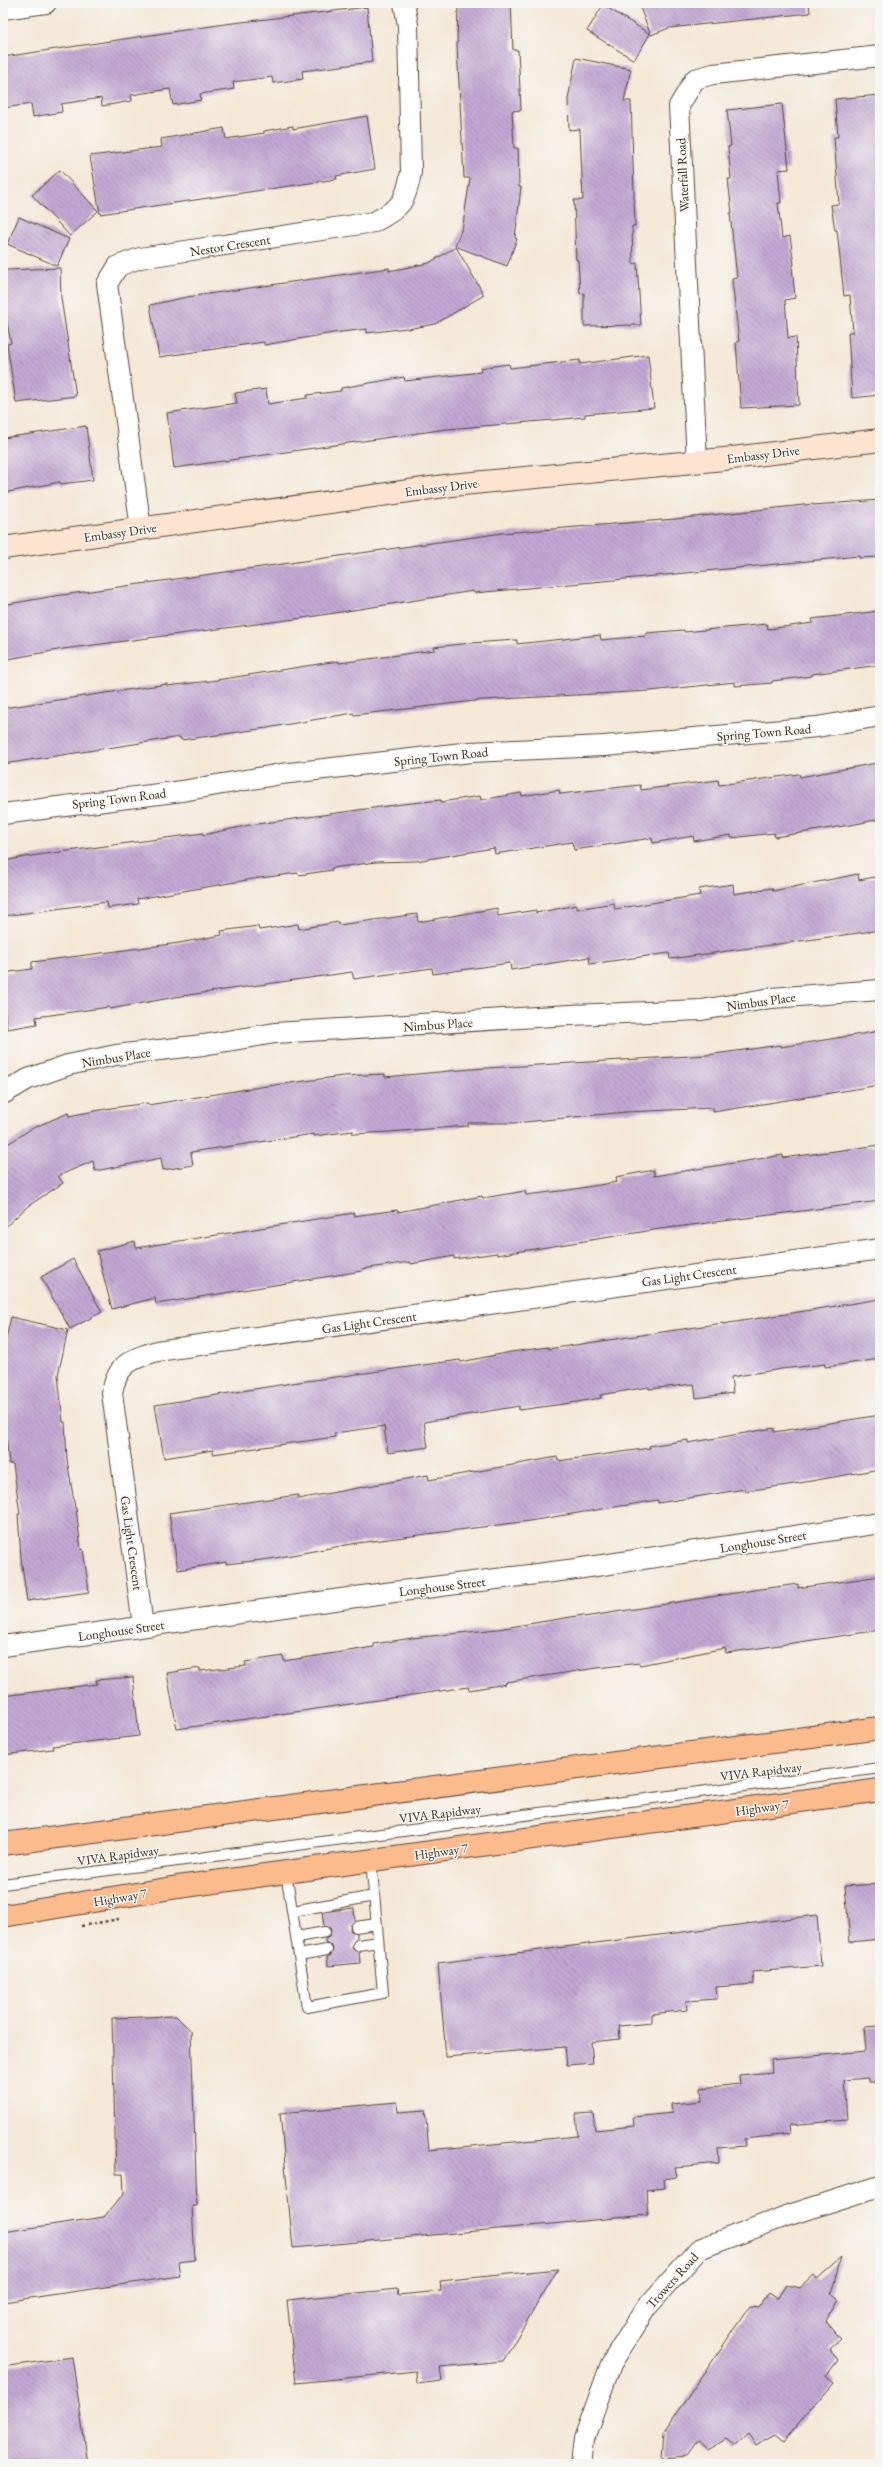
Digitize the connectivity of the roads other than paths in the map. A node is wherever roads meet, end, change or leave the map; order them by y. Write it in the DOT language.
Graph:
graph roads {
  1 [pos="46,3"];
  2 [pos="404,3"];
  3 [pos="3,9"];
  4 [pos="880,56"];
  5 [pos="880,440"];
  6 [pos="697,461"];
  7 [pos="141,529"];
  8 [pos="3,548"];
  9 [pos="880,716"];
  10 [pos="3,814"];
  11 [pos="880,990"];
  12 [pos="3,1094"];
  13 [pos="880,1249"];
  14 [pos="880,1522"];
  15 [pos="143,1626"];
  16 [pos="3,1646"];
  17 [pos="880,1728"];
  18 [pos="880,1768"];
  19 [pos="880,1790"];
  20 [pos="3,1844"];
  21 [pos="371,1860"];
  22 [pos="286,1872"];
  23 [pos="3,1884"];
  24 [pos="374,1896"];
  25 [pos="293,1911"];
  26 [pos="3,1916"];
  27 [pos="376,1924"];
  28 [pos="356,1927"];
  29 [pos="325,1932"];
  30 [pos="297,1937"];
  31 [pos="378,1942"];
  32 [pos="358,1945"];
  33 [pos="326,1950"];
  34 [pos="299,1955"];
  35 [pos="880,2186"];
  36 [pos="581,2464"];
  1 -- 3 [label="street"];
  2 -- 7 [label="street, Nestor Crescent"];
  4 -- 6 [label="street, Waterfall Road"];
  5 -- 6 [label="street, Embassy Drive"];
  6 -- 7 [label="street, Embassy Drive"];
  7 -- 8 [label="street, Embassy Drive"];
  9 -- 10 [label="street, Spring Town Road"];
  11 -- 12 [label="street, Nimbus Place"];
  13 -- 15 [label="street, Gas Light Crescent"];
  14 -- 15 [label="street, Longhouse Street"];
  15 -- 16 [label="street, Longhouse Street"];
  17 -- 20 [label="main road"];
  18 -- 23 [label="lane, VIVA Rapidway"];
  19 -- 21 [label="main road, Highway 7"];
  21 -- 22 [label="main road, Highway 7"];
  21 -- 24 [label="lane"];
  22 -- 25 [label="lane"];
  22 -- 26 [label="main road, Highway 7"];
  24 -- 25 [label="lane"];
  24 -- 27 [label="lane"];
  25 -- 30 [label="lane"];
  27 -- 28 [label="lane"];
  27 -- 31 [label="lane"];
  29 -- 30 [label="lane"];
  30 -- 34 [label="lane"];
  31 -- 32 [label="lane"];
  31 -- 34 [label="lane"];
  33 -- 34 [label="lane"];
  35 -- 36 [label="street, Trowers Road"];
}
